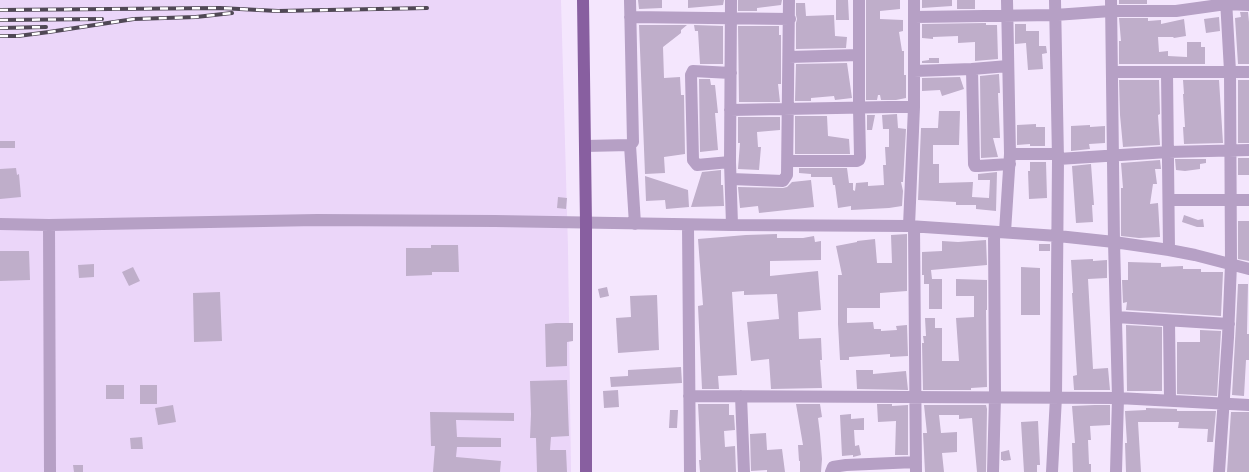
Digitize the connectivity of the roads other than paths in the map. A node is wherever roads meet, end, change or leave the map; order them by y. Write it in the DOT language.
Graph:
graph roads {
  1 [pos="583,0"];
  2 [pos="590,0"];
  3 [pos="630,0"];
  4 [pos="731,0"];
  5 [pos="789,0"];
  6 [pos="859,0"];
  7 [pos="914,0"];
  8 [pos="1007,0"];
  9 [pos="1055,0"];
  10 [pos="1226,2"];
  11 [pos="1249,5"];
  12 [pos="1111,6"];
  13 [pos="1054,15"];
  14 [pos="1008,16"];
  15 [pos="630,17"];
  16 [pos="914,17"];
  17 [pos="732,18"];
  18 [pos="790,19"];
  19 [pos="859,55"];
  20 [pos="789,57"];
  21 [pos="1008,66"];
  22 [pos="972,69"];
  23 [pos="914,71"];
  24 [pos="1113,72"];
  25 [pos="1167,72"];
  26 [pos="1230,72"];
  27 [pos="1249,72"];
  28 [pos="731,73"];
  29 [pos="914,107"];
  30 [pos="859,108"];
  31 [pos="788,109"];
  32 [pos="730,110"];
  33 [pos="630,145"];
  34 [pos="588,146"];
  35 [pos="1249,150"];
  36 [pos="1231,151"];
  37 [pos="1168,152"];
  38 [pos="1113,156"];
  39 [pos="1058,157"];
  40 [pos="1010,159"];
  41 [pos="788,161"];
  42 [pos="730,162"];
  43 [pos="731,179"];
  44 [pos="1168,200"];
  45 [pos="1231,200"];
  46 [pos="1249,200"];
  47 [pos="589,223"];
  48 [pos="0,224"];
  49 [pos="635,224"];
  50 [pos="688,224"];
  51 [pos="49,225"];
  52 [pos="732,225"];
  53 [pos="911,226"];
  54 [pos="1000,232"];
  55 [pos="1058,236"];
  56 [pos="1114,242"];
  57 [pos="1169,250"];
  58 [pos="1231,264"];
  59 [pos="1249,269"];
  60 [pos="1116,317"];
  61 [pos="1169,320"];
  62 [pos="1229,324"];
  63 [pos="690,396"];
  64 [pos="741,396"];
  65 [pos="915,398"];
  66 [pos="995,398"];
  67 [pos="1056,398"];
  68 [pos="1118,398"];
  69 [pos="1170,400"];
  70 [pos="1223,403"];
  71 [pos="1249,405"];
  72 [pos="916,467"];
  73 [pos="1053,469"];
  74 [pos="50,472"];
  75 [pos="586,472"];
  76 [pos="592,472"];
  77 [pos="690,472"];
  78 [pos="744,472"];
  79 [pos="830,472"];
  80 [pos="993,472"];
  81 [pos="1116,472"];
  82 [pos="1219,472"];
  1 -- 34 [label="main road"];
  2 -- 34 [label="main road"];
  3 -- 15 [label="street"];
  4 -- 17 [label="street"];
  5 -- 18 [label="street"];
  6 -- 19 [label="street"];
  7 -- 16 [label="street"];
  8 -- 14 [label="street"];
  9 -- 13 [label="street"];
  10 -- 11 [label="street"];
  10 -- 12 [label="street"];
  10 -- 26 [label="street"];
  12 -- 13 [label="street"];
  12 -- 24 [label="street"];
  13 -- 14 [label="street"];
  13 -- 39 [label="street"];
  14 -- 16 [label="street"];
  14 -- 21 [label="street"];
  15 -- 17 [label="street"];
  15 -- 33 [label="street"];
  16 -- 23 [label="street"];
  17 -- 18 [label="street"];
  17 -- 28 [label="street"];
  18 -- 20 [label="street"];
  19 -- 20 [label="street"];
  19 -- 30 [label="street"];
  20 -- 31 [label="street"];
  21 -- 22 [label="street"];
  21 -- 40 [label="street"];
  22 -- 23 [label="street"];
  22 -- 40 [label="street"];
  23 -- 29 [label="street"];
  24 -- 25 [label="street"];
  24 -- 38 [label="street"];
  25 -- 26 [label="street"];
  25 -- 37 [label="street"];
  26 -- 27 [label="street"];
  26 -- 36 [label="street"];
  28 -- 32 [label="street"];
  28 -- 42 [label="street"];
  29 -- 30 [label="street"];
  29 -- 53 [label="street"];
  30 -- 31 [label="street"];
  30 -- 41 [label="street"];
  31 -- 32 [label="street"];
  31 -- 41 [label="street"];
  32 -- 42 [label="street"];
  33 -- 34 [label="street"];
  33 -- 49 [label="street"];
  34 -- 47 [label="main road"];
  35 -- 36 [label="street"];
  36 -- 37 [label="street"];
  36 -- 45 [label="street"];
  37 -- 38 [label="street"];
  37 -- 44 [label="street"];
  38 -- 39 [label="street"];
  38 -- 56 [label="street"];
  39 -- 40 [label="street"];
  39 -- 55 [label="street"];
  40 -- 54 [label="street"];
  41 -- 43 [label="street"];
  42 -- 43 [label="street"];
  43 -- 52 [label="street"];
  44 -- 45 [label="street"];
  44 -- 57 [label="street"];
  45 -- 46 [label="street"];
  45 -- 58 [label="street"];
  47 -- 49 [label="street"];
  47 -- 51 [label="street"];
  47 -- 75 [label="main road"];
  47 -- 76 [label="main road"];
  48 -- 51 [label="street"];
  49 -- 50 [label="street"];
  50 -- 52 [label="street"];
  50 -- 63 [label="street"];
  51 -- 74 [label="street"];
  52 -- 53 [label="street"];
  53 -- 54 [label="street"];
  53 -- 65 [label="street"];
  54 -- 55 [label="street"];
  54 -- 66 [label="street"];
  55 -- 56 [label="street"];
  55 -- 67 [label="street"];
  56 -- 57 [label="street"];
  56 -- 60 [label="street"];
  57 -- 58 [label="street"];
  58 -- 59 [label="street"];
  58 -- 62 [label="street"];
  60 -- 61 [label="street"];
  60 -- 68 [label="street"];
  61 -- 62 [label="street"];
  61 -- 69 [label="street"];
  62 -- 70 [label="street"];
  63 -- 64 [label="street"];
  63 -- 77 [label="street"];
  64 -- 65 [label="street"];
  64 -- 78 [label="street"];
  65 -- 66 [label="street"];
  65 -- 72 [label="street"];
  66 -- 67 [label="street"];
  66 -- 80 [label="street"];
  67 -- 68 [label="street"];
  67 -- 73 [label="street"];
  68 -- 69 [label="street"];
  68 -- 81 [label="street"];
  69 -- 70 [label="street"];
  70 -- 71 [label="street"];
  70 -- 82 [label="street"];
  72 -- 79 [label="street"];
}
